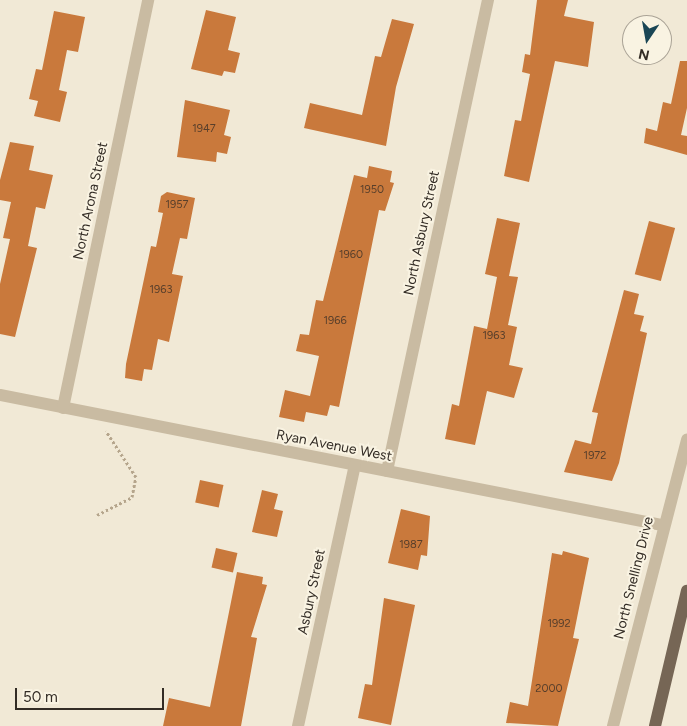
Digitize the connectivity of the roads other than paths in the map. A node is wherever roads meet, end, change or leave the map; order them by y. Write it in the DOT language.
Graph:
graph roads {
  1 [pos="148,0"];
  2 [pos="488,0"];
  3 [pos="0,395"];
  4 [pos="63,408"];
  5 [pos="687,439"];
  6 [pos="355,465"];
  7 [pos="387,471"];
  8 [pos="662,525"];
  9 [pos="687,591"];
  10 [pos="298,726"];
  11 [pos="613,726"];
  12 [pos="655,726"];
  1 -- 4 [label="street, North Arona Street"];
  2 -- 7 [label="street, North Asbury Street"];
  3 -- 4 [label="street, Ryan Avenue West"];
  4 -- 6 [label="street, Ryan Avenue West"];
  5 -- 8 [label="street, North Snelling Drive"];
  6 -- 7 [label="street, Ryan Avenue West"];
  6 -- 10 [label="street, Asbury Street"];
  7 -- 8 [label="street, Ryan Avenue West"];
  8 -- 11 [label="street, North Snelling Drive"];
  9 -- 12 [label="main road"];
}
